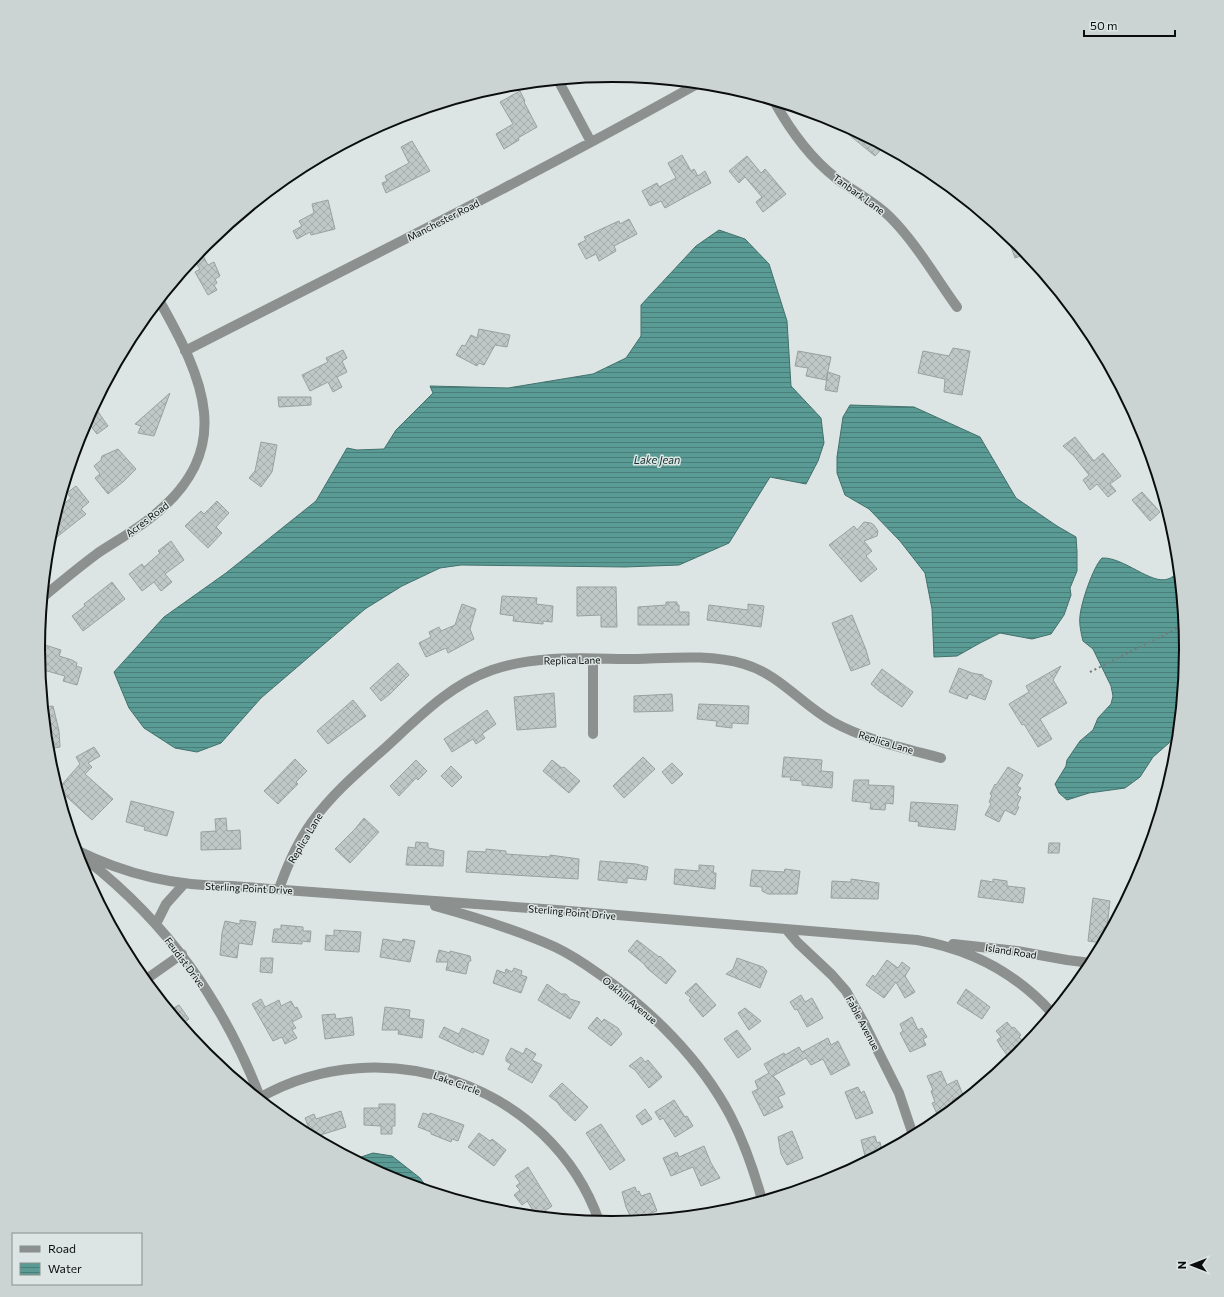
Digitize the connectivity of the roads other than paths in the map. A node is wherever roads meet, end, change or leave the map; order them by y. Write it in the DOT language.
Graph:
graph roads {
  1 [pos="560,84"];
  2 [pos="692,87"];
  3 [pos="777,107"];
  4 [pos="591,142"];
  5 [pos="161,304"];
  6 [pos="957,308"];
  7 [pos="185,351"];
  8 [pos="48,593"];
  9 [pos="593,659"];
  10 [pos="593,734"];
  11 [pos="941,758"];
  12 [pos="84,855"];
  13 [pos="86,859"];
  14 [pos="184,884"];
  15 [pos="279,889"];
  16 [pos="411,899"];
  17 [pos="156,924"];
  18 [pos="786,929"];
  19 [pos="931,942"];
  20 [pos="182,954"];
  21 [pos="1084,962"];
  22 [pos="150,977"];
  23 [pos="1049,1010"];
  24 [pos="257,1090"];
  25 [pos="264,1096"];
  26 [pos="911,1130"];
  27 [pos="761,1195"];
  28 [pos="596,1215"];
  1 -- 4 [label="street"];
  2 -- 4 [label="street, Manchester Road"];
  3 -- 6 [label="street, Tanbark Lane"];
  4 -- 7 [label="street, Manchester Road"];
  5 -- 7 [label="street, Acres Road"];
  7 -- 8 [label="street, Acres Road"];
  9 -- 10 [label="street"];
  9 -- 11 [label="street, Replica Lane"];
  9 -- 15 [label="street, Replica Lane"];
  12 -- 14 [label="street, Sterling Point Drive"];
  13 -- 17 [label="street, Feudist Drive"];
  14 -- 15 [label="street, Sterling Point Drive"];
  14 -- 17 [label="street"];
  15 -- 16 [label="street, Sterling Point Drive"];
  16 -- 18 [label="street, Sterling Point Drive"];
  16 -- 27 [label="street, Oakhill Avenue"];
  17 -- 20 [label="street, Feudist Drive"];
  18 -- 19 [label="street, Sterling Point Drive"];
  18 -- 26 [label="street, Fable Avenue"];
  19 -- 21 [label="street, Island Road"];
  19 -- 23 [label="street, Sterling Point Drive"];
  20 -- 22 [label="street"];
  20 -- 24 [label="street, Feudist Drive"];
  25 -- 28 [label="street, Lake Circle"];
}
